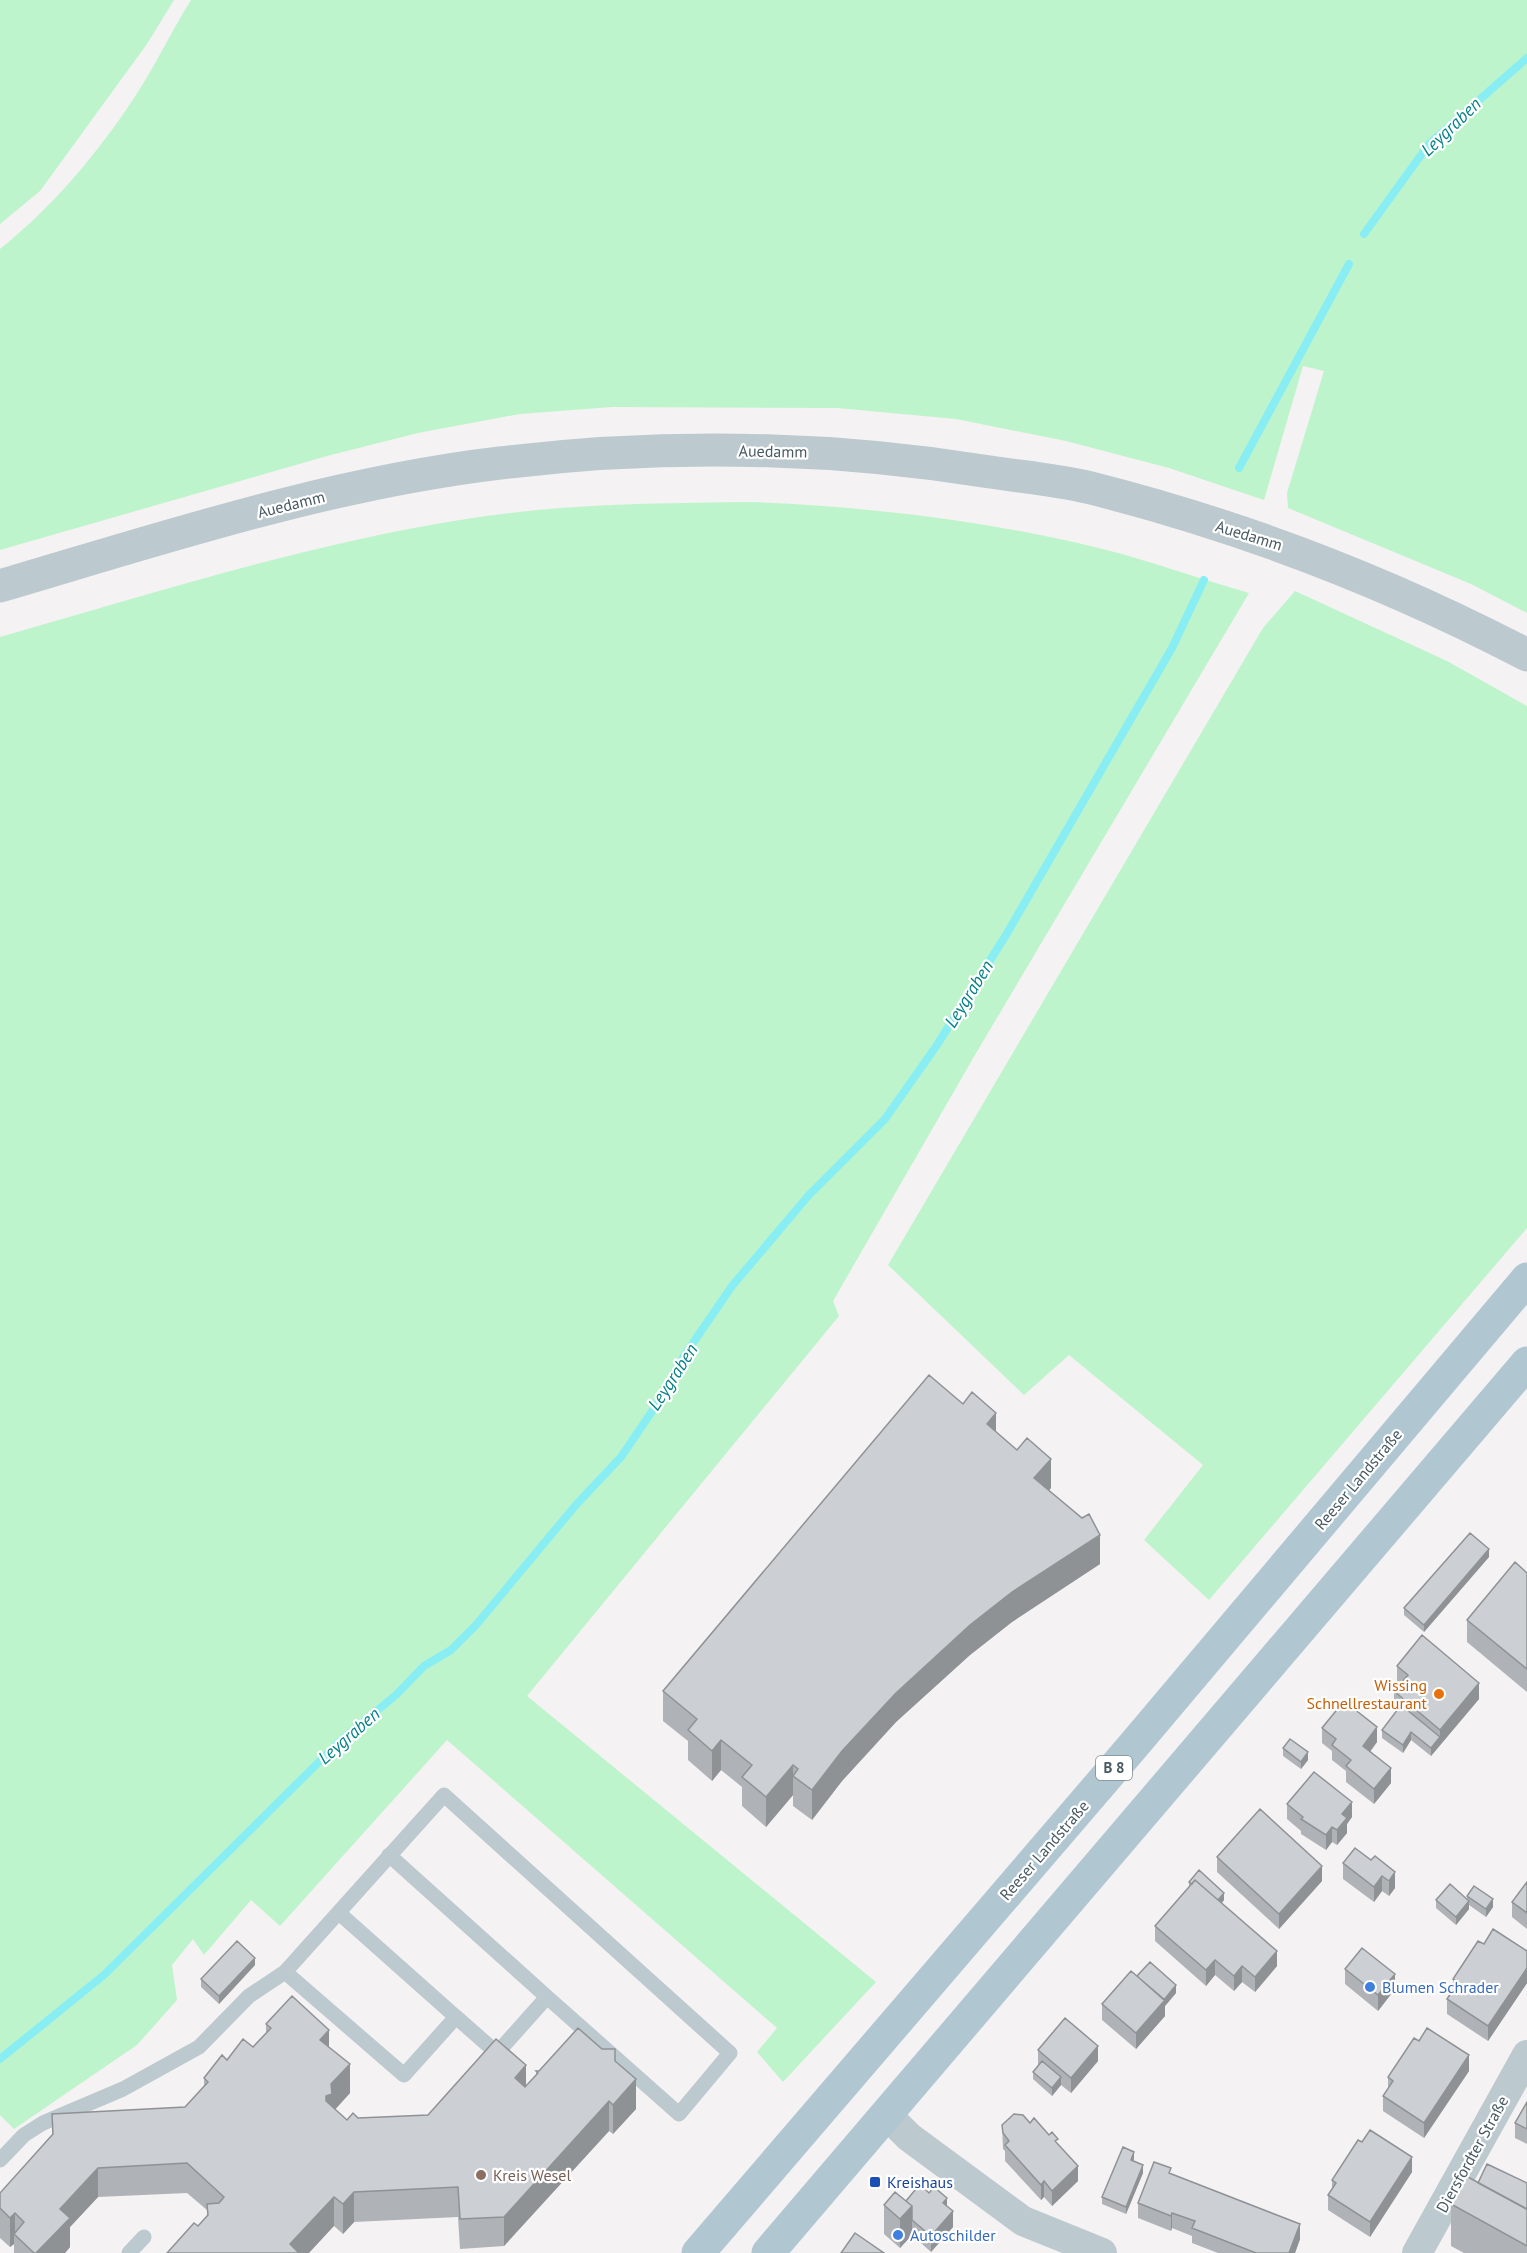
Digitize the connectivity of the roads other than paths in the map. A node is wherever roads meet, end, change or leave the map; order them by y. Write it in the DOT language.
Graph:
graph roads {
  1 [pos="0,586"];
  2 [pos="1527,655"];
  3 [pos="1527,1280"];
  4 [pos="1527,1363"];
  5 [pos="389,1855"];
  6 [pos="339,1913"];
  7 [pos="285,1972"];
  8 [pos="547,1997"];
  9 [pos="456,2017"];
  10 [pos="1527,2055"];
  11 [pos="887,2115"];
  12 [pos="0,2160"];
  13 [pos="144,2237"];
  14 [pos="129,2253"];
  15 [pos="698,2253"];
  16 [pos="768,2253"];
  17 [pos="1102,2253"];
  18 [pos="1417,2253"];
  1 -- 2 [label="street, Auedamm"];
  3 -- 15 [label="main road, Reeser Landstraße / B 8"];
  4 -- 11 [label="main road"];
  5 -- 6 [label="lane"];
  5 -- 8 [label="lane"];
  5 -- 8 [label="lane"];
  6 -- 7 [label="lane"];
  6 -- 9 [label="lane"];
  7 -- 9 [label="lane"];
  7 -- 12 [label="lane"];
  8 -- 9 [label="lane"];
  10 -- 18 [label="street, Diersfordter Straße"];
  11 -- 16 [label="main road"];
  11 -- 17 [label="street"];
  13 -- 14 [label="lane"];
}
